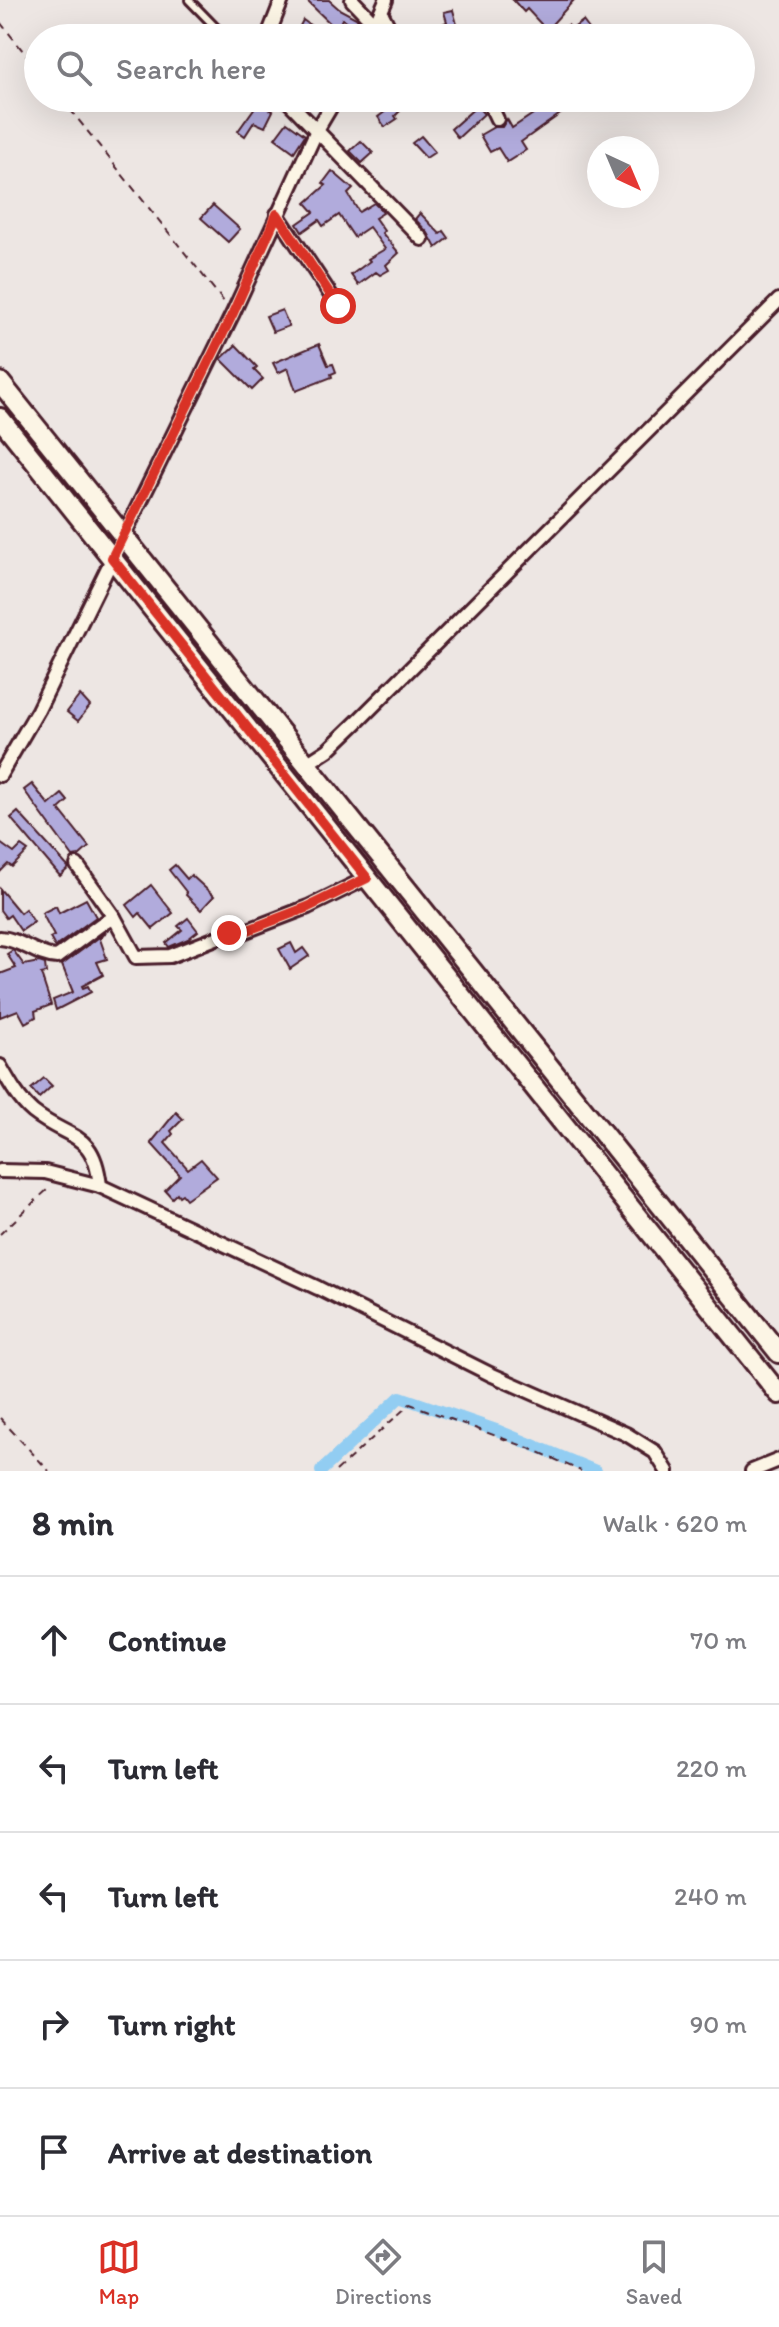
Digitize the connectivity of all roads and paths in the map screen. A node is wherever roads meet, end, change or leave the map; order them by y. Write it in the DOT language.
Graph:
graph roads {
  1 [pos="189,0"];
  2 [pos="282,0"];
  3 [pos="352,0"];
  4 [pos="386,0"];
  5 [pos="379,19"];
  6 [pos="0,22"];
  7 [pos="212,24"];
  8 [pos="273,24"];
  9 [pos="376,24"];
  10 [pos="383,24"];
  11 [pos="24,52"];
  12 [pos="72,112"];
  13 [pos="299,112"];
  14 [pos="328,112"];
  15 [pos="494,112"];
  16 [pos="497,119"];
  17 [pos="317,130"];
  18 [pos="277,214"];
  19 [pos="422,239"];
  20 [pos="779,300"];
  21 [pos="338,306"];
  22 [pos="233,313"];
  23 [pos="0,382"];
  24 [pos="0,418"];
  25 [pos="123,534"];
  26 [pos="112,558"];
  27 [pos="274,722"];
  28 [pos="254,735"];
  29 [pos="308,763"];
  30 [pos="0,775"];
  31 [pos="77,865"];
  32 [pos="367,878"];
  33 [pos="114,917"];
  34 [pos="0,938"];
  35 [pos="0,1066"];
  36 [pos="0,1171"];
  37 [pos="63,1175"];
  38 [pos="100,1186"];
  39 [pos="0,1234"];
  40 [pos="779,1353"];
  41 [pos="779,1394"];
  42 [pos="0,1418"];
  43 [pos="779,1460"];
  44 [pos="49,1471"];
  45 [pos="336,1471"];
  46 [pos="581,1471"];
  47 [pos="667,1471"];
  48 [pos="752,1471"];
  1 -- 7 [label="lane"];
  2 -- 8 [label="street"];
  3 -- 5 [label="street"];
  4 -- 5 [label="street"];
  5 -- 9 [label="street"];
  5 -- 10 [label="street"];
  6 -- 11 [label="path"];
  12 -- 22 [label="path"];
  13 -- 17 [label="street"];
  14 -- 17 [label="street"];
  15 -- 16 [label="street"];
  17 -- 18 [label="street"];
  17 -- 19 [label="street"];
  18 -- 21 [label="street"];
  18 -- 22 [label="street"];
  20 -- 29 [label="street"];
  22 -- 25 [label="street"];
  23 -- 25 [label="main road"];
  24 -- 26 [label="main road"];
  25 -- 26 [label="street"];
  25 -- 27 [label="main road"];
  26 -- 28 [label="main road"];
  26 -- 30 [label="street"];
  27 -- 28 [label="main road"];
  27 -- 29 [label="main road"];
  28 -- 32 [label="main road"];
  29 -- 40 [label="main road"];
  31 -- 33 [label="street"];
  32 -- 33 [label="street"];
  32 -- 41 [label="main road"];
  33 -- 34 [label="street"];
  35 -- 38 [label="street"];
  36 -- 37 [label="street"];
  37 -- 38 [label="street"];
  37 -- 39 [label="path"];
  38 -- 47 [label="street"];
  42 -- 44 [label="path"];
  43 -- 48 [label="street"];
  45 -- 46 [label="path"];
}
